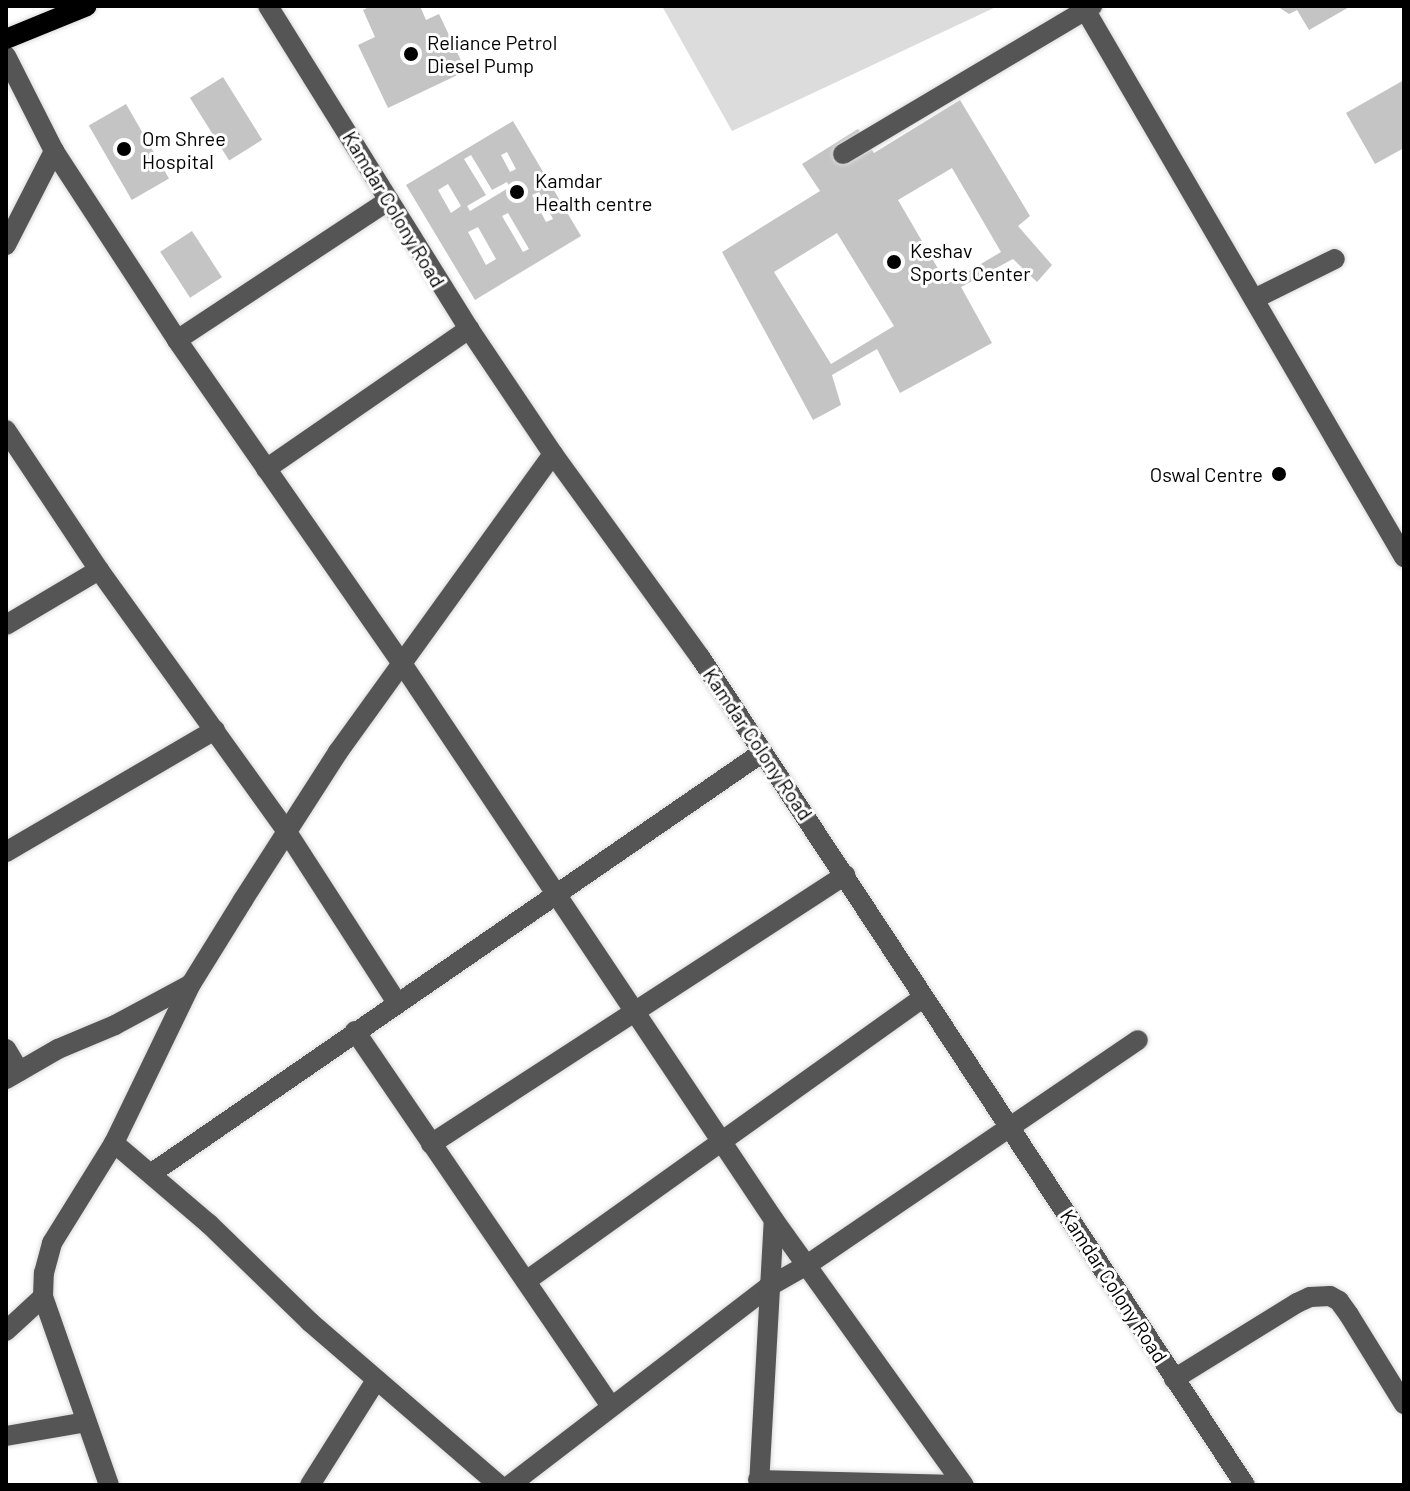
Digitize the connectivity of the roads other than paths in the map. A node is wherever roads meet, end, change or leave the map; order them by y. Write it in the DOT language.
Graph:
graph roads {
  1 [pos="87,6"];
  2 [pos="268,6"];
  3 [pos="1087,7"];
  4 [pos="6,39"];
  5 [pos="6,56"];
  6 [pos="54,151"];
  7 [pos="843,154"];
  8 [pos="389,200"];
  9 [pos="6,245"];
  10 [pos="1335,259"];
  11 [pos="1254,299"];
  12 [pos="469,329"];
  13 [pos="177,340"];
  14 [pos="6,430"];
  15 [pos="553,454"];
  16 [pos="266,469"];
  17 [pos="1404,557"];
  18 [pos="99,570"];
  19 [pos="6,625"];
  20 [pos="401,662"];
  21 [pos="215,730"];
  22 [pos="760,754"];
  23 [pos="287,832"];
  24 [pos="6,852"];
  25 [pos="845,875"];
  26 [pos="555,894"];
  27 [pos="191,984"];
  28 [pos="922,999"];
  29 [pos="397,1003"];
  30 [pos="634,1012"];
  31 [pos="355,1031"];
  32 [pos="1138,1040"];
  33 [pos="6,1049"];
  34 [pos="13,1075"];
  35 [pos="1009,1126"];
  36 [pos="722,1142"];
  37 [pos="114,1143"];
  38 [pos="431,1144"];
  39 [pos="152,1173"];
  40 [pos="774,1220"];
  41 [pos="807,1265"];
  42 [pos="526,1281"];
  43 [pos="768,1287"];
  44 [pos="43,1297"];
  45 [pos="6,1331"];
  46 [pos="1174,1379"];
  47 [pos="376,1380"];
  48 [pos="1404,1404"];
  49 [pos="611,1406"];
  50 [pos="86,1422"];
  51 [pos="6,1436"];
  52 [pos="758,1483"];
  53 [pos="109,1485"];
  54 [pos="310,1485"];
  55 [pos="499,1485"];
  56 [pos="510,1485"];
  57 [pos="958,1485"];
  58 [pos="964,1485"];
  59 [pos="1245,1485"];
  1 -- 4 [label="main road"];
  2 -- 8 [label="street, Kamdar Colony Road"];
  3 -- 7 [label="street"];
  3 -- 11 [label="street"];
  5 -- 6 [label="street"];
  6 -- 9 [label="street"];
  6 -- 13 [label="street"];
  8 -- 12 [label="street, Kamdar Colony Road"];
  8 -- 13 [label="street"];
  10 -- 11 [label="street"];
  11 -- 17 [label="street"];
  12 -- 15 [label="street, Kamdar Colony Road"];
  12 -- 16 [label="street"];
  13 -- 16 [label="street"];
  14 -- 18 [label="street"];
  15 -- 20 [label="street"];
  15 -- 22 [label="street, Kamdar Colony Road"];
  16 -- 20 [label="street"];
  18 -- 19 [label="street"];
  18 -- 21 [label="street"];
  20 -- 23 [label="street"];
  20 -- 26 [label="street"];
  21 -- 23 [label="street"];
  21 -- 24 [label="street"];
  22 -- 25 [label="street, Kamdar Colony Road"];
  22 -- 26 [label="street"];
  23 -- 27 [label="street"];
  23 -- 29 [label="street"];
  25 -- 28 [label="street, Kamdar Colony Road"];
  25 -- 30 [label="street"];
  26 -- 29 [label="street"];
  26 -- 30 [label="street"];
  27 -- 34 [label="street"];
  27 -- 37 [label="street"];
  28 -- 35 [label="street, Kamdar Colony Road"];
  28 -- 36 [label="street"];
  29 -- 31 [label="street"];
  30 -- 36 [label="street"];
  30 -- 38 [label="street"];
  31 -- 38 [label="street"];
  31 -- 39 [label="street"];
  32 -- 35 [label="street"];
  33 -- 34 [label="street"];
  35 -- 41 [label="street"];
  35 -- 46 [label="street, Kamdar Colony Road"];
  36 -- 40 [label="street"];
  36 -- 42 [label="street"];
  37 -- 39 [label="street"];
  37 -- 44 [label="street"];
  38 -- 42 [label="street"];
  39 -- 47 [label="street"];
  40 -- 41 [label="street"];
  40 -- 43 [label="street"];
  41 -- 43 [label="street"];
  41 -- 58 [label="street"];
  42 -- 49 [label="street"];
  43 -- 49 [label="street"];
  43 -- 52 [label="street"];
  44 -- 45 [label="street"];
  44 -- 50 [label="street"];
  46 -- 48 [label="street"];
  46 -- 59 [label="street, Kamdar Colony Road"];
  47 -- 54 [label="street"];
  47 -- 55 [label="street"];
  49 -- 56 [label="street"];
  50 -- 51 [label="street"];
  50 -- 53 [label="street"];
  52 -- 57 [label="street"];
}
